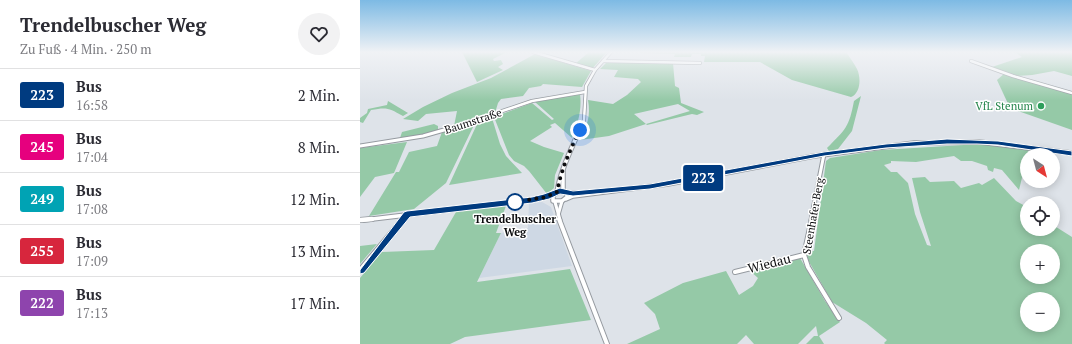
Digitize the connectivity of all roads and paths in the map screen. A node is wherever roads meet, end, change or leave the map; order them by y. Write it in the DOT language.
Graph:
graph roads {
  1 [pos="588,68"];
  2 [pos="991,68"];
  3 [pos="595,70"];
  4 [pos="585,92"];
  5 [pos="1072,93"];
  6 [pos="360,146"];
  7 [pos="824,154"];
  8 [pos="1072,154"];
  9 [pos="563,170"];
  10 [pos="617,191"];
  11 [pos="565,192"];
  12 [pos="555,193"];
  13 [pos="532,200"];
  14 [pos="564,200"];
  15 [pos="553,201"];
  16 [pos="407,214"];
  17 [pos="558,215"];
  18 [pos="360,220"];
  19 [pos="804,255"];
  20 [pos="360,270"];
  21 [pos="735,272"];
  22 [pos="839,318"];
  23 [pos="607,344"];
  1 -- 3 [label="street"];
  2 -- 5 [label="street"];
  3 -- 4 [label="street"];
  4 -- 6 [label="street, Baumstraße"];
  4 -- 9 [label="street"];
  7 -- 8 [label="street"];
  7 -- 10 [label="street"];
  7 -- 19 [label="street, Steenhafer Berg"];
  9 -- 11 [label="street"];
  9 -- 12 [label="street"];
  10 -- 11 [label="street"];
  10 -- 14 [label="street"];
  11 -- 12 [label="street"];
  11 -- 14 [label="street"];
  12 -- 13 [label="street"];
  12 -- 15 [label="street"];
  13 -- 15 [label="street"];
  13 -- 16 [label="street"];
  14 -- 15 [label="street"];
  14 -- 17 [label="street"];
  15 -- 17 [label="street"];
  16 -- 18 [label="street"];
  16 -- 20 [label="street"];
  17 -- 23 [label="street"];
  19 -- 21 [label="street, Wiedau"];
  19 -- 22 [label="street, Steenhafer Berg"];
}
